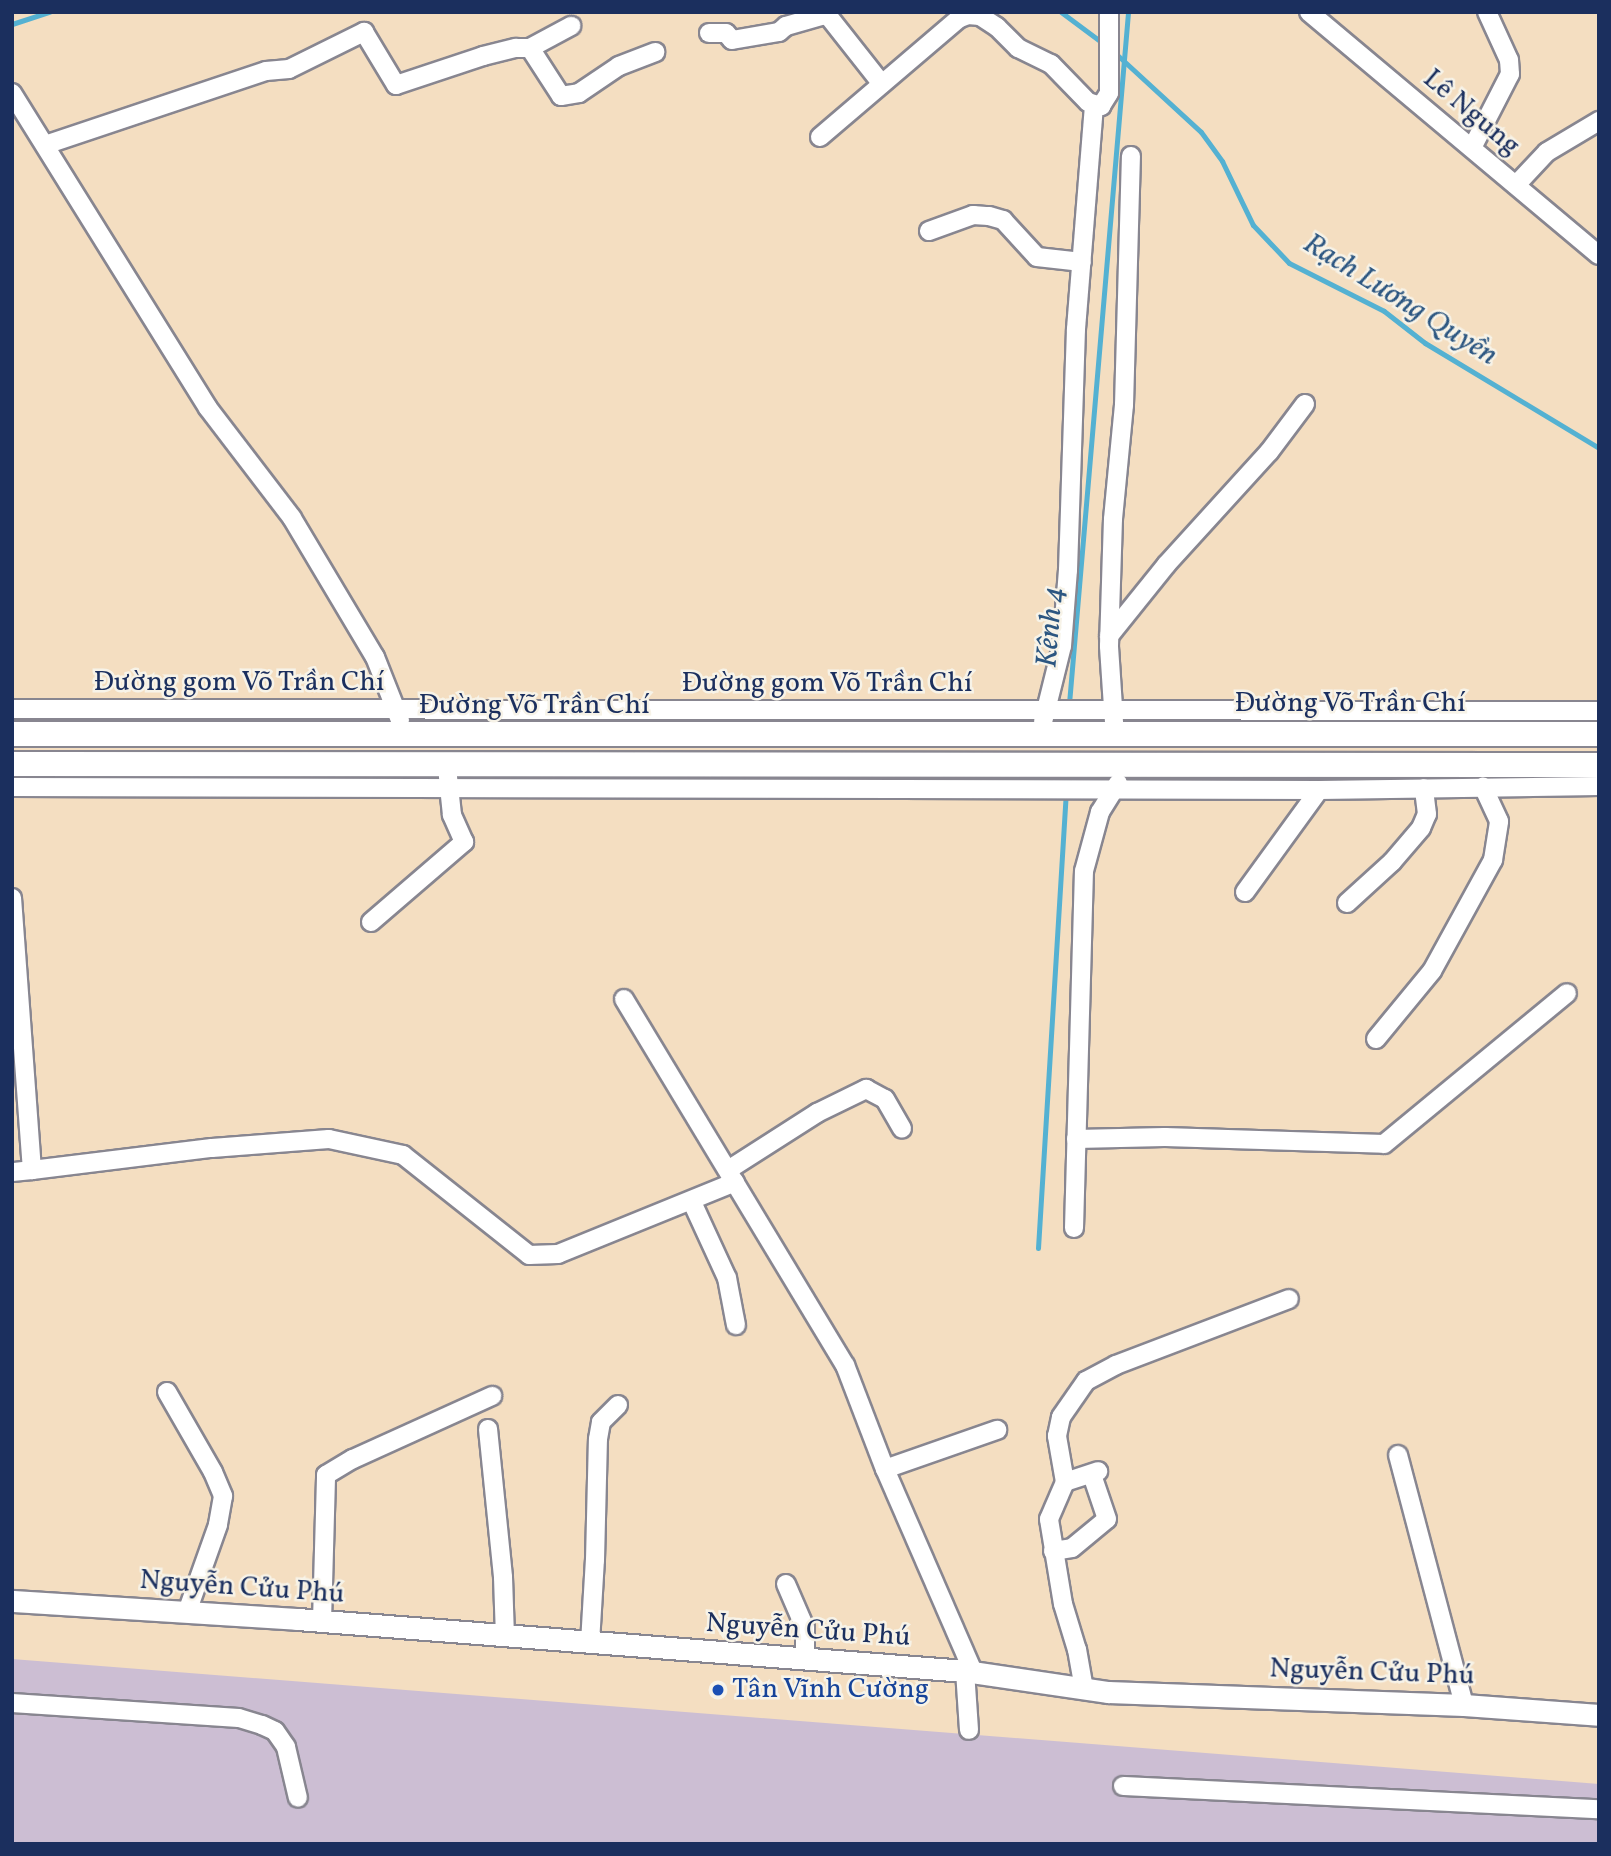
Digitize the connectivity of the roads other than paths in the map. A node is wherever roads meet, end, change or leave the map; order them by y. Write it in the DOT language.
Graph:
graph roads {
  1 [pos="1310,12"];
  2 [pos="1487,12"];
  3 [pos="1109,19"];
  4 [pos="571,26"];
  5 [pos="709,33"];
  6 [pos="530,48"];
  7 [pos="655,51"];
  8 [pos="882,84"];
  9 [pos="12,93"];
  10 [pos="1094,106"];
  11 [pos="1599,121"];
  12 [pos="820,137"];
  13 [pos="45,145"];
  14 [pos="1472,148"];
  15 [pos="1130,156"];
  16 [pos="1516,185"];
  17 [pos="929,231"];
  18 [pos="1599,255"];
  19 [pos="1082,261"];
  20 [pos="1305,404"];
  21 [pos="1109,636"];
  22 [pos="12,709"];
  23 [pos="396,710"];
  24 [pos="1599,711"];
  25 [pos="1048,726"];
  26 [pos="1110,726"];
  27 [pos="12,734"];
  28 [pos="1599,734"];
  29 [pos="407,736"];
  30 [pos="447,762"];
  31 [pos="12,764"];
  32 [pos="1129,765"];
  33 [pos="1599,765"];
  34 [pos="1599,786"];
  35 [pos="12,787"];
  36 [pos="449,787"];
  37 [pos="1483,787"];
  38 [pos="1115,788"];
  39 [pos="1424,788"];
  40 [pos="1319,790"];
  41 [pos="1245,892"];
  42 [pos="12,898"];
  43 [pos="1347,903"];
  44 [pos="371,922"];
  45 [pos="14,937"];
  46 [pos="1567,993"];
  47 [pos="624,999"];
  48 [pos="1376,1039"];
  49 [pos="902,1129"];
  50 [pos="1076,1139"];
  51 [pos="32,1170"];
  52 [pos="12,1172"];
  53 [pos="732,1176"];
  54 [pos="692,1202"];
  55 [pos="1074,1228"];
  56 [pos="1289,1299"];
  57 [pos="736,1325"];
  58 [pos="167,1392"];
  59 [pos="492,1396"];
  60 [pos="618,1405"];
  61 [pos="488,1429"];
  62 [pos="997,1430"];
  63 [pos="1398,1455"];
  64 [pos="885,1469"];
  65 [pos="1065,1482"];
  66 [pos="1053,1551"];
  67 [pos="786,1584"];
  68 [pos="12,1601"];
  69 [pos="187,1612"];
  70 [pos="322,1621"];
  71 [pos="505,1636"];
  72 [pos="590,1643"];
  73 [pos="805,1660"];
  74 [pos="969,1671"];
  75 [pos="1084,1689"];
  76 [pos="12,1703"];
  77 [pos="1464,1705"];
  78 [pos="1599,1715"];
  79 [pos="969,1730"];
  80 [pos="1123,1786"];
  81 [pos="298,1798"];
  82 [pos="1599,1809"];
  1 -- 14 [label="street, Lê Ngung"];
  2 -- 14 [label="street"];
  3 -- 10 [label="street"];
  4 -- 6 [label="street"];
  5 -- 8 [label="street"];
  6 -- 7 [label="street"];
  6 -- 13 [label="street"];
  8 -- 10 [label="street"];
  8 -- 12 [label="street"];
  9 -- 13 [label="street"];
  10 -- 19 [label="street"];
  11 -- 16 [label="street"];
  13 -- 23 [label="street"];
  14 -- 16 [label="street, Lê Ngung"];
  15 -- 21 [label="street"];
  16 -- 18 [label="street, Lê Ngung"];
  17 -- 19 [label="street"];
  19 -- 25 [label="street"];
  20 -- 21 [label="street"];
  21 -- 26 [label="street"];
  22 -- 23 [label="street, Đường gom Võ Trần Chí"];
  23 -- 25 [label="street, Đường gom Võ Trần Chí"];
  23 -- 29 [label="street"];
  24 -- 26 [label="street"];
  25 -- 26 [label="highway, Đường Võ Trần Chí"];
  25 -- 29 [label="highway, Đường Võ Trần Chí"];
  26 -- 28 [label="highway, Đường Võ Trần Chí"];
  27 -- 29 [label="highway, Đường Võ Trần Chí"];
  30 -- 31 [label="highway, Đường Võ Trần Chí"];
  30 -- 32 [label="highway, Đường Võ Trần Chí"];
  30 -- 36 [label="street"];
  32 -- 33 [label="highway"];
  32 -- 38 [label="street"];
  34 -- 37 [label="street"];
  35 -- 36 [label="street"];
  36 -- 38 [label="street"];
  36 -- 44 [label="street"];
  37 -- 39 [label="street"];
  37 -- 48 [label="street"];
  38 -- 40 [label="street"];
  38 -- 50 [label="street"];
  39 -- 40 [label="street"];
  39 -- 43 [label="street"];
  40 -- 41 [label="street"];
  42 -- 45 [label="street"];
  45 -- 51 [label="street"];
  46 -- 50 [label="street"];
  47 -- 53 [label="street"];
  49 -- 53 [label="street"];
  50 -- 55 [label="street"];
  51 -- 52 [label="street"];
  51 -- 54 [label="street"];
  53 -- 54 [label="street"];
  53 -- 64 [label="street"];
  54 -- 57 [label="street"];
  56 -- 65 [label="street"];
  58 -- 69 [label="street"];
  59 -- 70 [label="street"];
  60 -- 72 [label="street"];
  61 -- 71 [label="street"];
  62 -- 64 [label="street"];
  63 -- 77 [label="street"];
  64 -- 74 [label="street"];
  65 -- 66 [label="street"];
  65 -- 66 [label="street"];
  66 -- 75 [label="street"];
  67 -- 73 [label="street"];
  68 -- 69 [label="main road, Nguyễn Cửu Phú"];
  69 -- 70 [label="main road, Nguyễn Cửu Phú"];
  70 -- 71 [label="main road, Nguyễn Cửu Phú"];
  71 -- 72 [label="main road, Nguyễn Cửu Phú"];
  72 -- 73 [label="main road, Nguyễn Cửu Phú"];
  73 -- 74 [label="main road, Nguyễn Cửu Phú"];
  74 -- 75 [label="main road, Nguyễn Cửu Phú"];
  74 -- 79 [label="street"];
  75 -- 77 [label="main road, Nguyễn Cửu Phú"];
  76 -- 81 [label="street"];
  77 -- 78 [label="main road, Nguyễn Cửu Phú"];
  80 -- 82 [label="street"];
}
